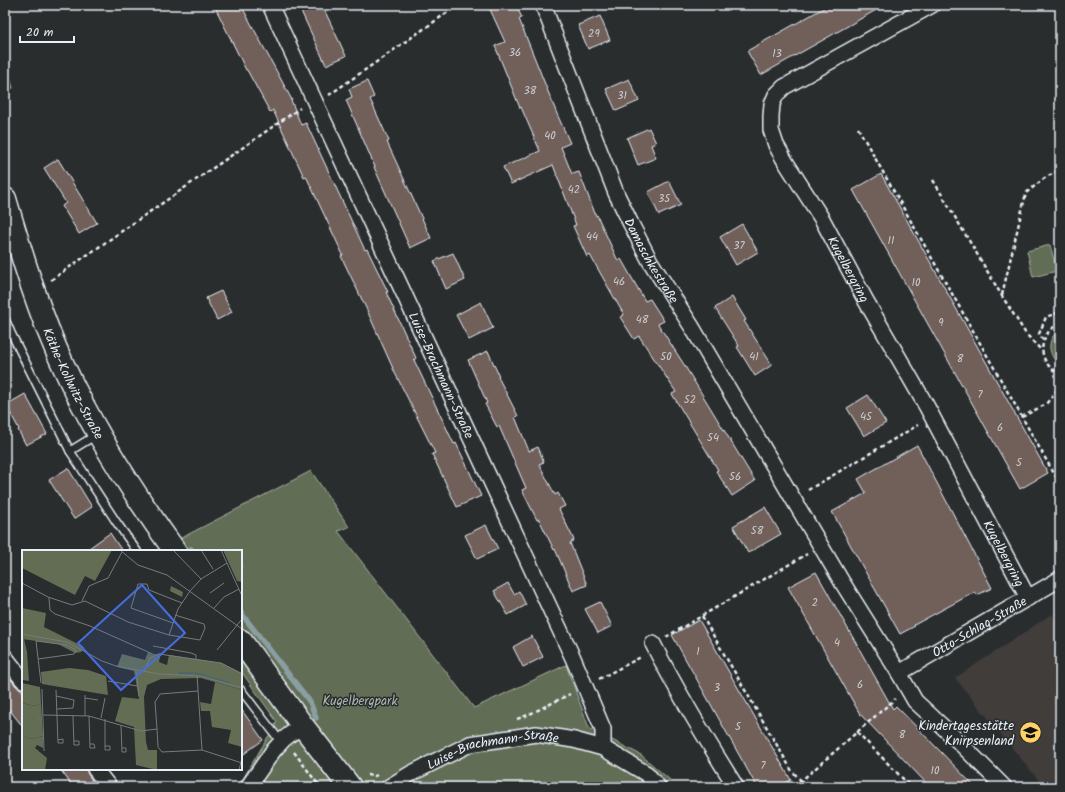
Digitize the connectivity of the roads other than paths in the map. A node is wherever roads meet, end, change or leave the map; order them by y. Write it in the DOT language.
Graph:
graph roads {
  1 [pos="270,5"];
  2 [pos="543,5"];
  3 [pos="932,5"];
  4 [pos="5,199"];
  5 [pos="5,319"];
  6 [pos="98,434"];
  7 [pos="70,450"];
  8 [pos="136,550"];
  9 [pos="174,550"];
  10 [pos="1060,579"];
  11 [pos="1028,598"];
  12 [pos="242,642"];
  13 [pos="654,646"];
  14 [pos="5,657"];
  15 [pos="899,673"];
  16 [pos="22,679"];
  17 [pos="242,691"];
  18 [pos="302,725"];
  19 [pos="282,741"];
  20 [pos="603,748"];
  21 [pos="96,770"];
  22 [pos="357,781"];
  23 [pos="109,787"];
  24 [pos="248,787"];
  25 [pos="389,787"];
  26 [pos="658,787"];
  27 [pos="736,787"];
  28 [pos="1004,787"];
  1 -- 20 [label="street, Luise-Brachmann-Straße"];
  2 -- 15 [label="street, Damaschkestraße"];
  3 -- 11 [label="street, Kugelbergring"];
  4 -- 6 [label="main road, Käthe-Kollwitz-Straße"];
  5 -- 7 [label="lane"];
  6 -- 7 [label="lane"];
  6 -- 9 [label="main road, Käthe-Kollwitz-Straße"];
  7 -- 8 [label="lane"];
  10 -- 11 [label="street, Otto-Schlag-Straße"];
  11 -- 15 [label="street, Otto-Schlag-Straße"];
  12 -- 18 [label="main road"];
  13 -- 27 [label="street"];
  14 -- 16 [label="street"];
  15 -- 28 [label="street"];
  17 -- 19 [label="lane"];
  18 -- 19 [label="street"];
  18 -- 22 [label="main road"];
  19 -- 24 [label="street"];
  20 -- 25 [label="street, Luise-Brachmann-Straße"];
  20 -- 26 [label="street, Luise-Brachmann-Straße"];
  21 -- 23 [label="street"];
}
